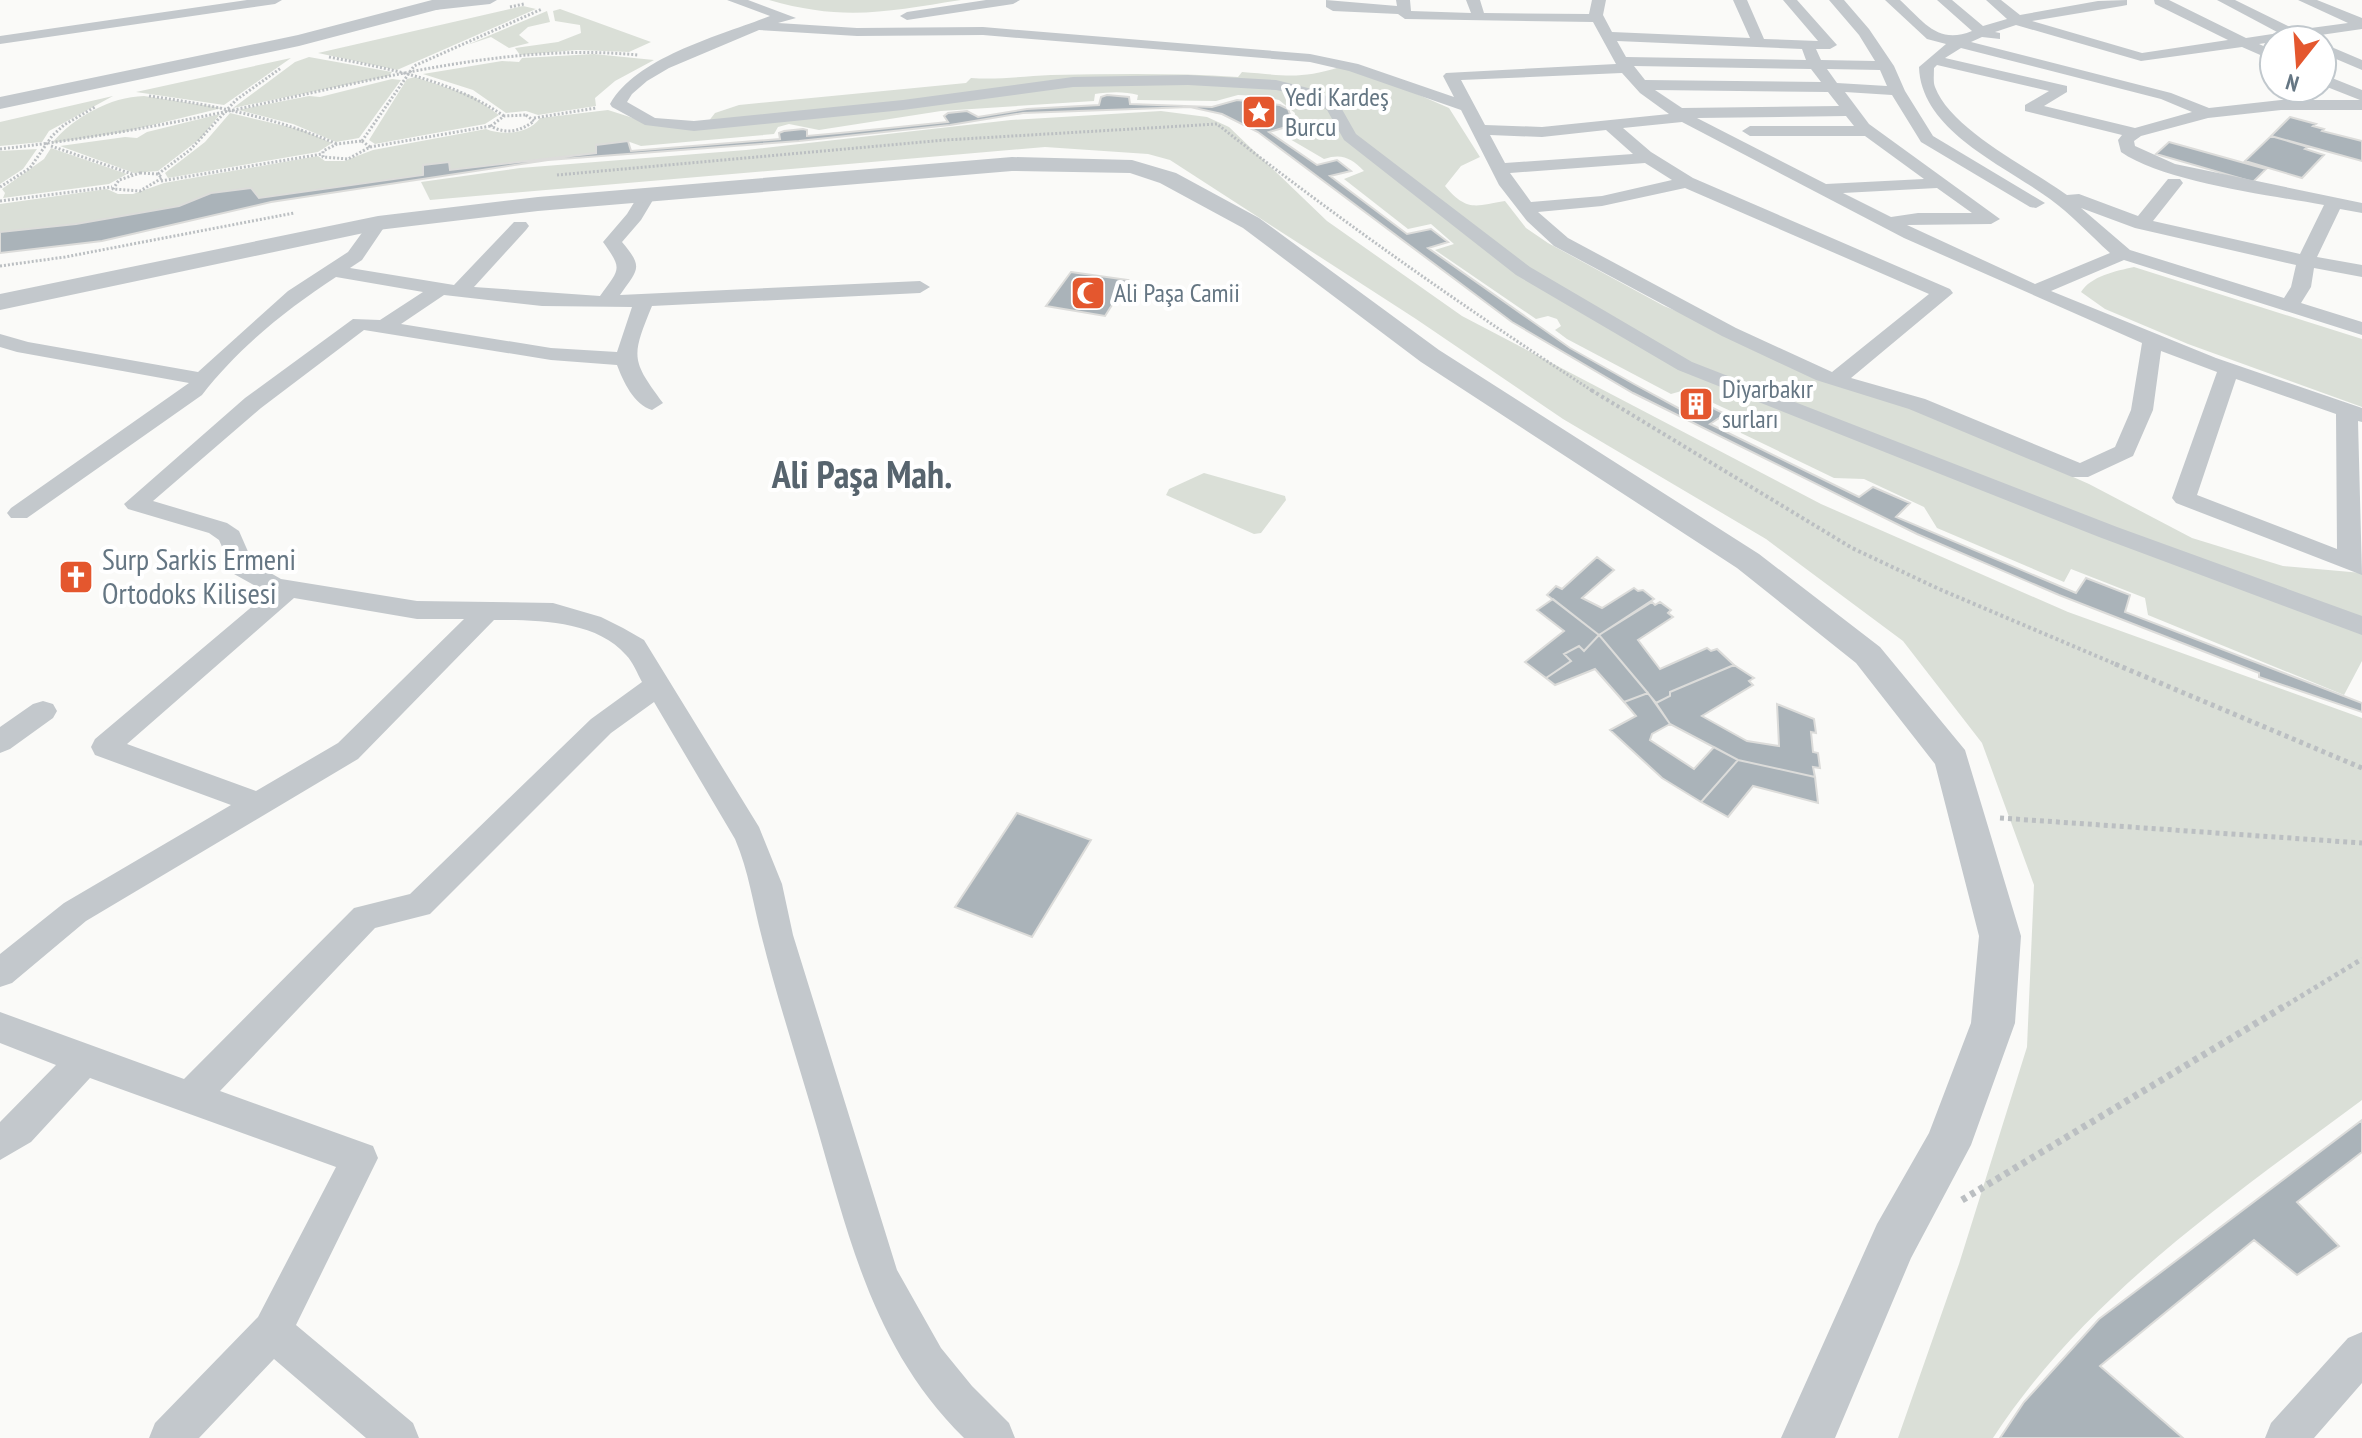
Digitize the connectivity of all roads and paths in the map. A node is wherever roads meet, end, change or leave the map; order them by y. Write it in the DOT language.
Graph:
graph roads {
  1 [pos="275,0"];
  2 [pos="490,0"];
  3 [pos="734,0"];
  4 [pos="1013,0"];
  5 [pos="1333,0"];
  6 [pos="1473,0"];
  7 [pos="1740,0"];
  8 [pos="1790,0"];
  9 [pos="1836,0"];
  10 [pos="1892,0"];
  11 [pos="1944,0"];
  12 [pos="1993,0"];
  13 [pos="2101,0"];
  14 [pos="2199,0"];
  15 [pos="2224,0"];
  16 [pos="2305,0"];
  17 [pos="2140,2"];
  18 [pos="444,3"];
  19 [pos="1370,4"];
  20 [pos="1404,5"];
  21 [pos="542,9"];
  22 [pos="1599,9"];
  23 [pos="781,17"];
  24 [pos="1479,17"];
  25 [pos="2018,21"];
  26 [pos="2273,24"];
  27 [pos="2362,24"];
  28 [pos="759,26"];
  29 [pos="2338,29"];
  30 [pos="1983,33"];
  31 [pos="1608,36"];
  32 [pos="0,40"];
  33 [pos="2258,40"];
  34 [pos="2242,41"];
  35 [pos="1759,43"];
  36 [pos="1955,44"];
  37 [pos="1807,45"];
  38 [pos="302,46"];
  39 [pos="2258,49"];
  40 [pos="2072,55"];
  41 [pos="2338,55"];
  42 [pos="1933,60"];
  43 [pos="670,61"];
  44 [pos="2100,62"];
  45 [pos="1625,64"];
  46 [pos="1816,64"];
  47 [pos="1887,66"];
  48 [pos="2362,66"];
  49 [pos="2142,71"];
  50 [pos="407,73"];
  51 [pos="1643,85"];
  52 [pos="2338,86"];
  53 [pos="1831,87"];
  54 [pos="1897,91"];
  55 [pos="139,95"];
  56 [pos="2362,96"];
  57 [pos="0,103"];
  58 [pos="618,104"];
  59 [pos="2362,105"];
  60 [pos="98,106"];
  61 [pos="1465,106"];
  62 [pos="227,110"];
  63 [pos="1848,111"];
  64 [pos="2207,113"];
  65 [pos="1682,115"];
  66 [pos="504,116"];
  67 [pos="534,118"];
  68 [pos="491,126"];
  69 [pos="1611,126"];
  70 [pos="1477,130"];
  71 [pos="1711,131"];
  72 [pos="1869,131"];
  73 [pos="2135,133"];
  74 [pos="362,141"];
  75 [pos="337,144"];
  76 [pos="47,145"];
  77 [pos="370,147"];
  78 [pos="0,149"];
  79 [pos="322,154"];
  80 [pos="1649,158"];
  81 [pos="1499,169"];
  82 [pos="158,174"];
  83 [pos="133,175"];
  84 [pos="548,176"];
  85 [pos="2031,180"];
  86 [pos="161,181"];
  87 [pos="1687,182"];
  88 [pos="1943,183"];
  89 [pos="2174,183"];
  90 [pos="0,187"];
  91 [pos="112,187"];
  92 [pos="1822,190"];
  93 [pos="647,195"];
  94 [pos="0,201"];
  95 [pos="2334,202"];
  96 [pos="1525,208"];
  97 [pos="2362,208"];
  98 [pos="304,211"];
  99 [pos="1890,222"];
  100 [pos="378,223"];
  101 [pos="2141,224"];
  102 [pos="520,226"];
  103 [pos="2123,254"];
  104 [pos="2306,261"];
  105 [pos="0,266"];
  106 [pos="335,271"];
  107 [pos="2362,271"];
  108 [pos="920,287"];
  109 [pos="450,290"];
  110 [pos="2036,290"];
  111 [pos="645,299"];
  112 [pos="0,302"];
  113 [pos="606,302"];
  114 [pos="2289,307"];
  115 [pos="383,327"];
  116 [pos="2362,329"];
  117 [pos="2153,339"];
  118 [pos="0,340"];
  119 [pos="625,359"];
  120 [pos="2228,370"];
  121 [pos="203,379"];
  122 [pos="1835,380"];
  123 [pos="652,403"];
  124 [pos="2355,412"];
  125 [pos="19,513"];
  126 [pos="2356,565"];
  127 [pos="288,589"];
  128 [pos="489,610"];
  129 [pos="2362,626"];
  130 [pos="659,684"];
  131 [pos="43,711"];
  132 [pos="0,742"];
  133 [pos="2362,768"];
  134 [pos="257,803"];
  135 [pos="1969,816"];
  136 [pos="2362,843"];
  137 [pos="2362,959"];
  138 [pos="0,973"];
  139 [pos="0,1027"];
  140 [pos="84,1060"];
  141 [pos="190,1098"];
  142 [pos="0,1143"];
  143 [pos="1947,1209"];
  144 [pos="272,1331"];
  145 [pos="2362,1352"];
  146 [pos="170,1438"];
  147 [pos="398,1438"];
  148 [pos="992,1438"];
  149 [pos="1808,1438"];
  150 [pos="2286,1438"];
  1 -- 32 [label="street"];
  2 -- 18 [label="street"];
  3 -- 23 [label="street"];
  4 -- 23 [label="street"];
  5 -- 19 [label="street"];
  6 -- 24 [label="street"];
  7 -- 35 [label="street"];
  8 -- 37 [label="street"];
  9 -- 47 [label="street"];
  10 -- 36 [label="street"];
  11 -- 30 [label="street"];
  12 -- 25 [label="street"];
  13 -- 17 [label="street"];
  14 -- 17 [label="street"];
  15 -- 26 [label="street"];
  16 -- 27 [label="street"];
  17 -- 25 [label="street"];
  17 -- 34 [label="street"];
  18 -- 38 [label="street"];
  19 -- 20 [label="street"];
  20 -- 24 [label="street"];
  21 -- 50 [label="path"];
  22 -- 24 [label="street"];
  22 -- 31 [label="street"];
  23 -- 28 [label="street"];
  25 -- 30 [label="street"];
  25 -- 34 [label="street"];
  27 -- 29 [label="street"];
  28 -- 43 [label="street"];
  28 -- 61 [label="street"];
  30 -- 36 [label="street"];
  30 -- 40 [label="street"];
  31 -- 35 [label="street"];
  31 -- 45 [label="street"];
  33 -- 34 [label="street"];
  34 -- 39 [label="street"];
  35 -- 37 [label="street"];
  36 -- 42 [label="street"];
  36 -- 64 [label="street"];
  37 -- 46 [label="street"];
  38 -- 50 [label="path"];
  38 -- 57 [label="street"];
  38 -- 62 [label="path"];
  41 -- 48 [label="street"];
  42 -- 73 [label="street"];
  42 -- 85 [label="street"];
  43 -- 50 [label="path"];
  43 -- 58 [label="street"];
  44 -- 49 [label="street"];
  45 -- 46 [label="street"];
  45 -- 51 [label="street"];
  45 -- 61 [label="street"];
  46 -- 47 [label="street"];
  46 -- 53 [label="street"];
  47 -- 54 [label="street"];
  50 -- 62 [label="path"];
  50 -- 66 [label="path"];
  50 -- 74 [label="path"];
  51 -- 53 [label="street"];
  51 -- 65 [label="street"];
  52 -- 56 [label="street"];
  53 -- 54 [label="street"];
  53 -- 63 [label="street"];
  54 -- 103 [label="street"];
  55 -- 62 [label="path"];
  58 -- 67 [label="path"];
  58 -- 129 [label="street"];
  59 -- 64 [label="street"];
  60 -- 76 [label="path"];
  61 -- 70 [label="street"];
  62 -- 75 [label="path"];
  62 -- 76 [label="path"];
  62 -- 82 [label="path"];
  63 -- 65 [label="street"];
  63 -- 72 [label="street"];
  64 -- 73 [label="street"];
  65 -- 69 [label="street"];
  65 -- 71 [label="street"];
  66 -- 67 [label="path"];
  66 -- 68 [label="path"];
  67 -- 68 [label="path"];
  68 -- 77 [label="path"];
  69 -- 70 [label="street"];
  69 -- 80 [label="street"];
  70 -- 81 [label="street"];
  71 -- 72 [label="street"];
  71 -- 92 [label="street"];
  72 -- 88 [label="street"];
  73 -- 95 [label="street"];
  74 -- 75 [label="path"];
  74 -- 77 [label="path"];
  75 -- 79 [label="path"];
  76 -- 78 [label="path"];
  76 -- 83 [label="path"];
  76 -- 90 [label="path"];
  77 -- 79 [label="path"];
  79 -- 86 [label="path"];
  80 -- 81 [label="street"];
  80 -- 87 [label="street"];
  81 -- 96 [label="street"];
  82 -- 83 [label="path"];
  82 -- 86 [label="path"];
  83 -- 91 [label="path"];
  84 -- 133 [label="path"];
  85 -- 101 [label="street"];
  85 -- 103 [label="street"];
  86 -- 91 [label="path"];
  87 -- 96 [label="street"];
  87 -- 122 [label="street"];
  88 -- 92 [label="street"];
  88 -- 99 [label="street"];
  89 -- 101 [label="street"];
  91 -- 94 [label="path"];
  92 -- 99 [label="street"];
  93 -- 100 [label="street"];
  93 -- 113 [label="street"];
  93 -- 135 [label="street"];
  95 -- 97 [label="street"];
  95 -- 104 [label="street"];
  96 -- 122 [label="street"];
  98 -- 105 [label="path"];
  99 -- 110 [label="street"];
  100 -- 106 [label="street"];
  100 -- 112 [label="street"];
  101 -- 104 [label="street"];
  102 -- 109 [label="street"];
  103 -- 110 [label="street"];
  103 -- 114 [label="street"];
  104 -- 107 [label="street"];
  104 -- 114 [label="street"];
  106 -- 109 [label="street"];
  106 -- 121 [label="street"];
  108 -- 111 [label="street"];
  109 -- 113 [label="street"];
  109 -- 115 [label="street"];
  110 -- 117 [label="street"];
  111 -- 113 [label="street"];
  111 -- 119 [label="street"];
  114 -- 116 [label="street"];
  115 -- 119 [label="street"];
  115 -- 127 [label="street"];
  117 -- 120 [label="street"];
  117 -- 122 [label="street"];
  118 -- 121 [label="street"];
  119 -- 123 [label="street"];
  120 -- 124 [label="street"];
  120 -- 126 [label="street"];
  121 -- 125 [label="street"];
  124 -- 126 [label="street"];
  127 -- 128 [label="street"];
  127 -- 134 [label="street"];
  128 -- 130 [label="street"];
  128 -- 134 [label="street"];
  130 -- 141 [label="street"];
  130 -- 148 [label="street"];
  131 -- 132 [label="street"];
  134 -- 138 [label="street"];
  135 -- 136 [label="path"];
  135 -- 149 [label="street"];
  137 -- 143 [label="path"];
  139 -- 140 [label="street"];
  140 -- 141 [label="street"];
  140 -- 142 [label="street"];
  141 -- 144 [label="street"];
  144 -- 146 [label="street"];
  144 -- 147 [label="street"];
  145 -- 150 [label="street"];
}
